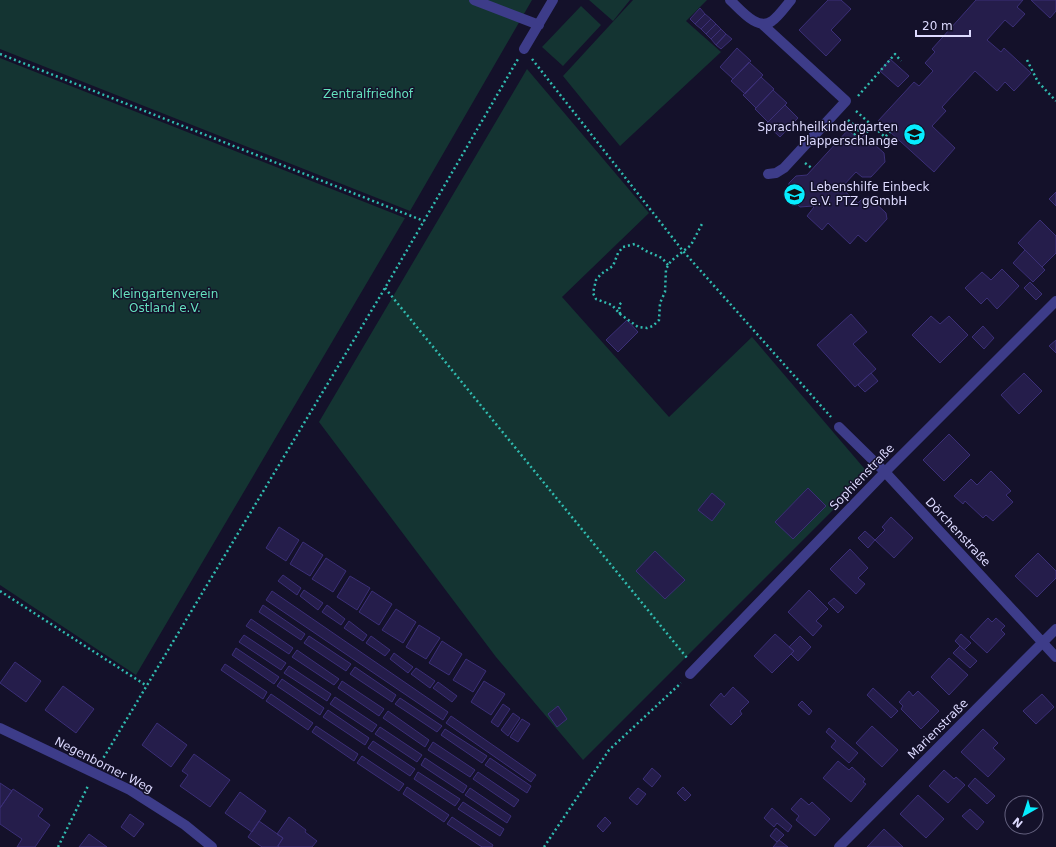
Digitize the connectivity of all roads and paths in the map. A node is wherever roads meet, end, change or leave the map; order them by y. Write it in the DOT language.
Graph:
graph roads {
  1 [pos="553,0"];
  2 [pos="730,0"];
  3 [pos="791,0"];
  4 [pos="477,1"];
  5 [pos="762,24"];
  6 [pos="538,25"];
  7 [pos="524,49"];
  8 [pos="0,54"];
  9 [pos="1027,60"];
  10 [pos="901,61"];
  11 [pos="1056,101"];
  12 [pos="848,103"];
  13 [pos="838,110"];
  14 [pos="873,126"];
  15 [pos="859,129"];
  16 [pos="890,132"];
  17 [pos="854,135"];
  18 [pos="768,174"];
  19 [pos="424,221"];
  20 [pos="702,222"];
  21 [pos="683,251"];
  22 [pos="668,265"];
  23 [pos="385,288"];
  24 [pos="1056,301"];
  25 [pos="622,302"];
  26 [pos="620,314"];
  27 [pos="839,426"];
  28 [pos="885,472"];
  29 [pos="0,591"];
  30 [pos="1056,629"];
  31 [pos="1042,642"];
  32 [pos="1056,657"];
  33 [pos="693,672"];
  34 [pos="147,686"];
  35 [pos="0,728"];
  36 [pos="94,772"];
  37 [pos="58,847"];
  38 [pos="212,847"];
  39 [pos="544,847"];
  40 [pos="839,847"];
  1 -- 6 [label="street"];
  2 -- 5 [label="street"];
  3 -- 5 [label="street"];
  4 -- 6 [label="street"];
  5 -- 12 [label="street"];
  6 -- 7 [label="street"];
  7 -- 19 [label="path"];
  7 -- 21 [label="path"];
  8 -- 19 [label="path"];
  9 -- 11 [label="path"];
  10 -- 12 [label="path"];
  12 -- 13 [label="street"];
  12 -- 14 [label="path"];
  13 -- 15 [label="path"];
  13 -- 18 [label="street"];
  14 -- 15 [label="path"];
  14 -- 16 [label="path"];
  15 -- 17 [label="path"];
  19 -- 23 [label="path"];
  20 -- 21 [label="path"];
  21 -- 22 [label="path"];
  21 -- 27 [label="path"];
  22 -- 26 [label="path"];
  22 -- 26 [label="path"];
  23 -- 33 [label="path"];
  23 -- 34 [label="path"];
  24 -- 28 [label="street, Sophienstraße"];
  25 -- 26 [label="path"];
  27 -- 28 [label="street, Dörchenstraße"];
  28 -- 31 [label="street, Dörchenstraße"];
  28 -- 33 [label="street, Sophienstraße"];
  29 -- 34 [label="path"];
  30 -- 31 [label="street, Marienstraße"];
  31 -- 32 [label="street, Dörchenstraße"];
  31 -- 40 [label="street, Marienstraße"];
  33 -- 39 [label="path"];
  34 -- 36 [label="path"];
  35 -- 36 [label="street, Negenborner Weg"];
  36 -- 37 [label="path"];
  36 -- 38 [label="street, Negenborner Weg"];
}
